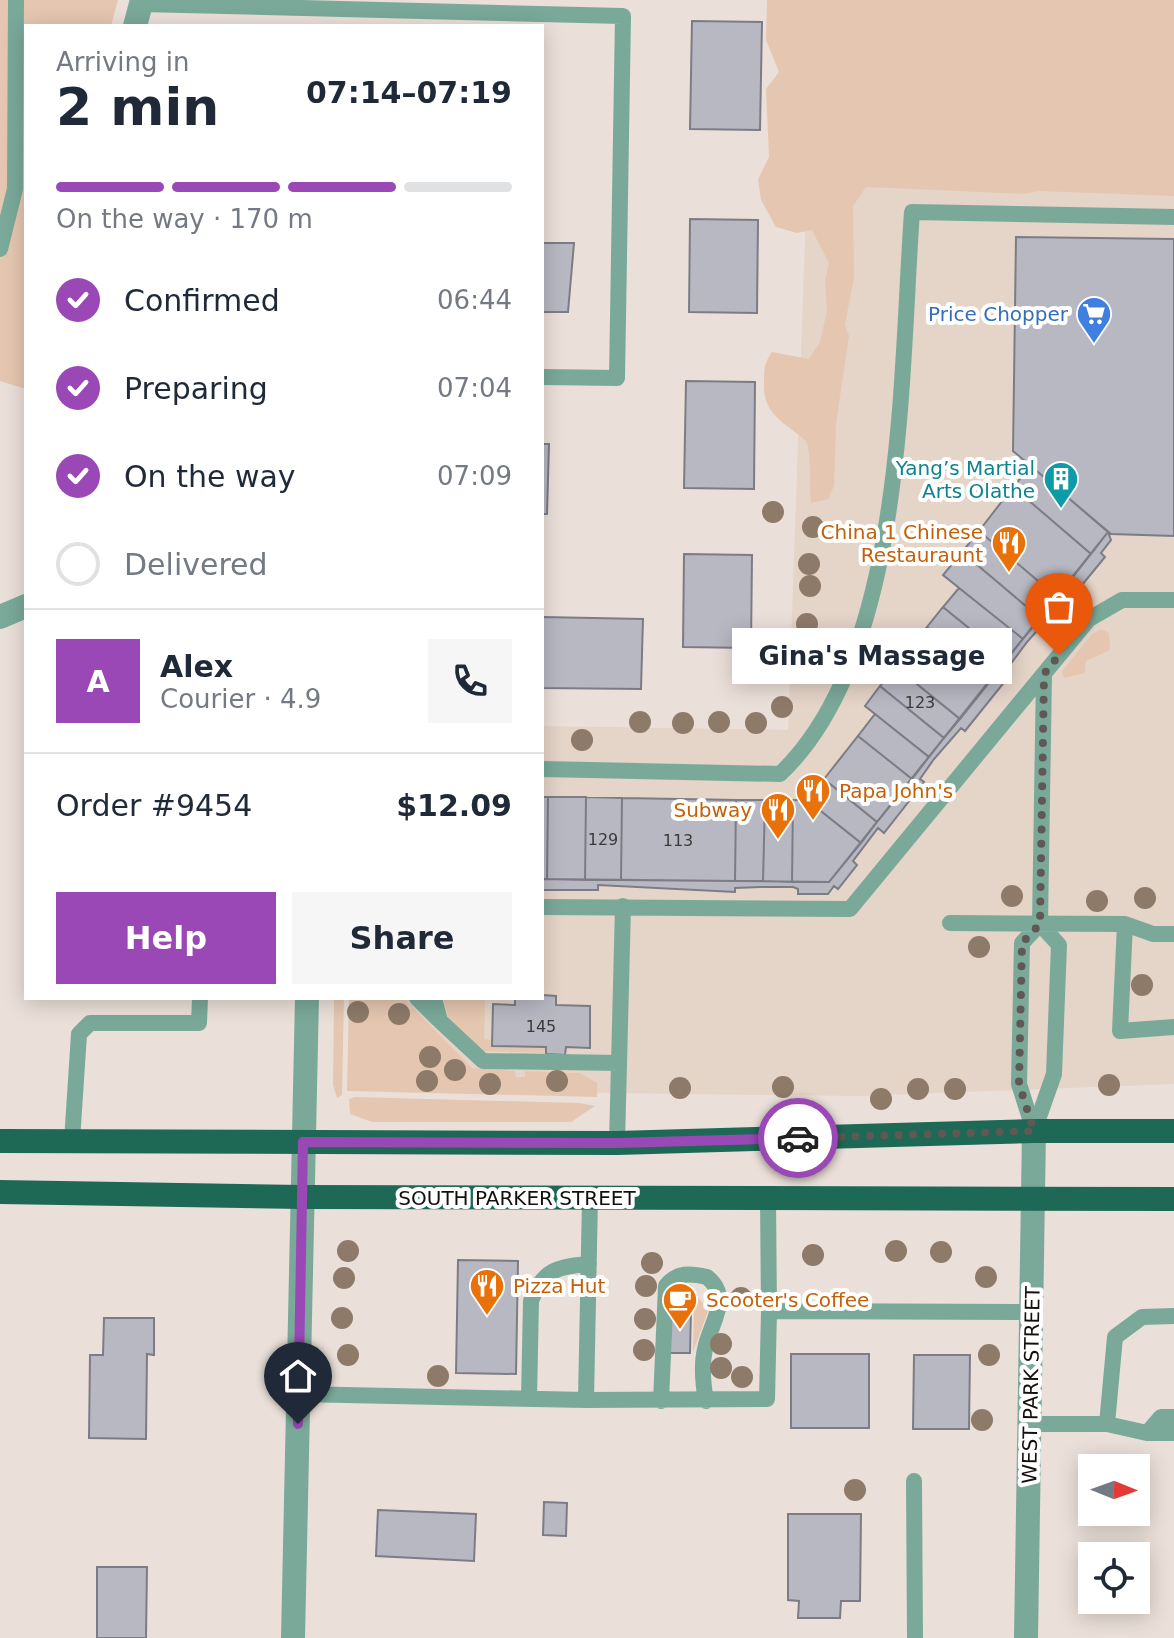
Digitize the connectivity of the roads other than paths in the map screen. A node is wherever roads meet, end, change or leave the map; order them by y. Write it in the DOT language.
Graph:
graph roads {
  1 [pos="16,0"];
  2 [pos="139,10"];
  3 [pos="1174,217"];
  4 [pos="0,249"];
  5 [pos="544,377"];
  6 [pos="1174,600"];
  7 [pos="24,607"];
  8 [pos="0,617"];
  9 [pos="1044,674"];
  10 [pos="544,769"];
  11 [pos="623,906"];
  12 [pos="544,907"];
  13 [pos="950,923"];
  14 [pos="1040,924"];
  15 [pos="1125,924"];
  16 [pos="1174,934"];
  17 [pos="200,1000"];
  18 [pos="307,1000"];
  19 [pos="419,1000"];
  20 [pos="435,1000"];
  21 [pos="440,1021"];
  22 [pos="1174,1027"];
  23 [pos="619,1063"];
  24 [pos="1034,1131"];
  25 [pos="1174,1131"];
  26 [pos="0,1141"];
  27 [pos="72,1141"];
  28 [pos="303,1142"];
  29 [pos="617,1143"];
  30 [pos="0,1192"];
  31 [pos="302,1197"];
  32 [pos="590,1198"];
  33 [pos="768,1199"];
  34 [pos="1035,1199"];
  35 [pos="1174,1199"];
  36 [pos="589,1264"];
  37 [pos="769,1311"];
  38 [pos="1032,1312"];
  39 [pos="1171,1320"];
  40 [pos="298,1394"];
  41 [pos="529,1399"];
  42 [pos="586,1400"];
  43 [pos="661,1401"];
  44 [pos="706,1401"];
  45 [pos="1174,1417"];
  46 [pos="1032,1424"];
  47 [pos="1107,1424"];
  48 [pos="1147,1433"];
  49 [pos="1174,1433"];
  50 [pos="914,1481"];
  51 [pos="293,1638"];
  52 [pos="915,1638"];
  53 [pos="1026,1638"];
  1 -- 4 [label="lane"];
  2 -- 5 [label="lane"];
  3 -- 10 [label="lane"];
  6 -- 9 [label="lane"];
  7 -- 8 [label="street"];
  9 -- 11 [label="lane"];
  9 -- 14 [label="lane"];
  11 -- 12 [label="lane"];
  11 -- 23 [label="lane"];
  13 -- 14 [label="lane"];
  14 -- 15 [label="lane"];
  14 -- 24 [label="lane"];
  14 -- 24 [label="lane"];
  15 -- 16 [label="lane"];
  15 -- 22 [label="lane"];
  17 -- 27 [label="lane"];
  18 -- 28 [label="street"];
  19 -- 21 [label="lane"];
  20 -- 21 [label="lane"];
  21 -- 23 [label="lane"];
  23 -- 29 [label="lane"];
  24 -- 25 [label="highway"];
  24 -- 29 [label="highway"];
  24 -- 34 [label="street, WEST PARK STREET"];
  26 -- 27 [label="highway"];
  27 -- 28 [label="highway"];
  28 -- 29 [label="highway"];
  28 -- 31 [label="street"];
  30 -- 31 [label="highway, SOUTH PARKER STREET"];
  31 -- 32 [label="highway, SOUTH PARKER STREET"];
  31 -- 40 [label="street"];
  32 -- 33 [label="highway, SOUTH PARKER STREET"];
  32 -- 36 [label="lane"];
  33 -- 34 [label="highway, SOUTH PARKER STREET"];
  33 -- 37 [label="lane"];
  34 -- 35 [label="highway, SOUTH PARKER STREET"];
  34 -- 38 [label="street, WEST PARK STREET"];
  36 -- 41 [label="lane"];
  36 -- 42 [label="lane"];
  37 -- 38 [label="lane"];
  37 -- 44 [label="lane"];
  38 -- 46 [label="street, WEST PARK STREET"];
  39 -- 47 [label="lane"];
  40 -- 41 [label="lane"];
  40 -- 51 [label="street"];
  41 -- 42 [label="lane"];
  42 -- 43 [label="lane"];
  43 -- 44 [label="lane"];
  43 -- 44 [label="lane"];
  45 -- 48 [label="lane"];
  46 -- 47 [label="lane"];
  46 -- 53 [label="street, WEST PARK STREET"];
  47 -- 48 [label="lane"];
  48 -- 49 [label="lane"];
  50 -- 52 [label="lane"];
}
